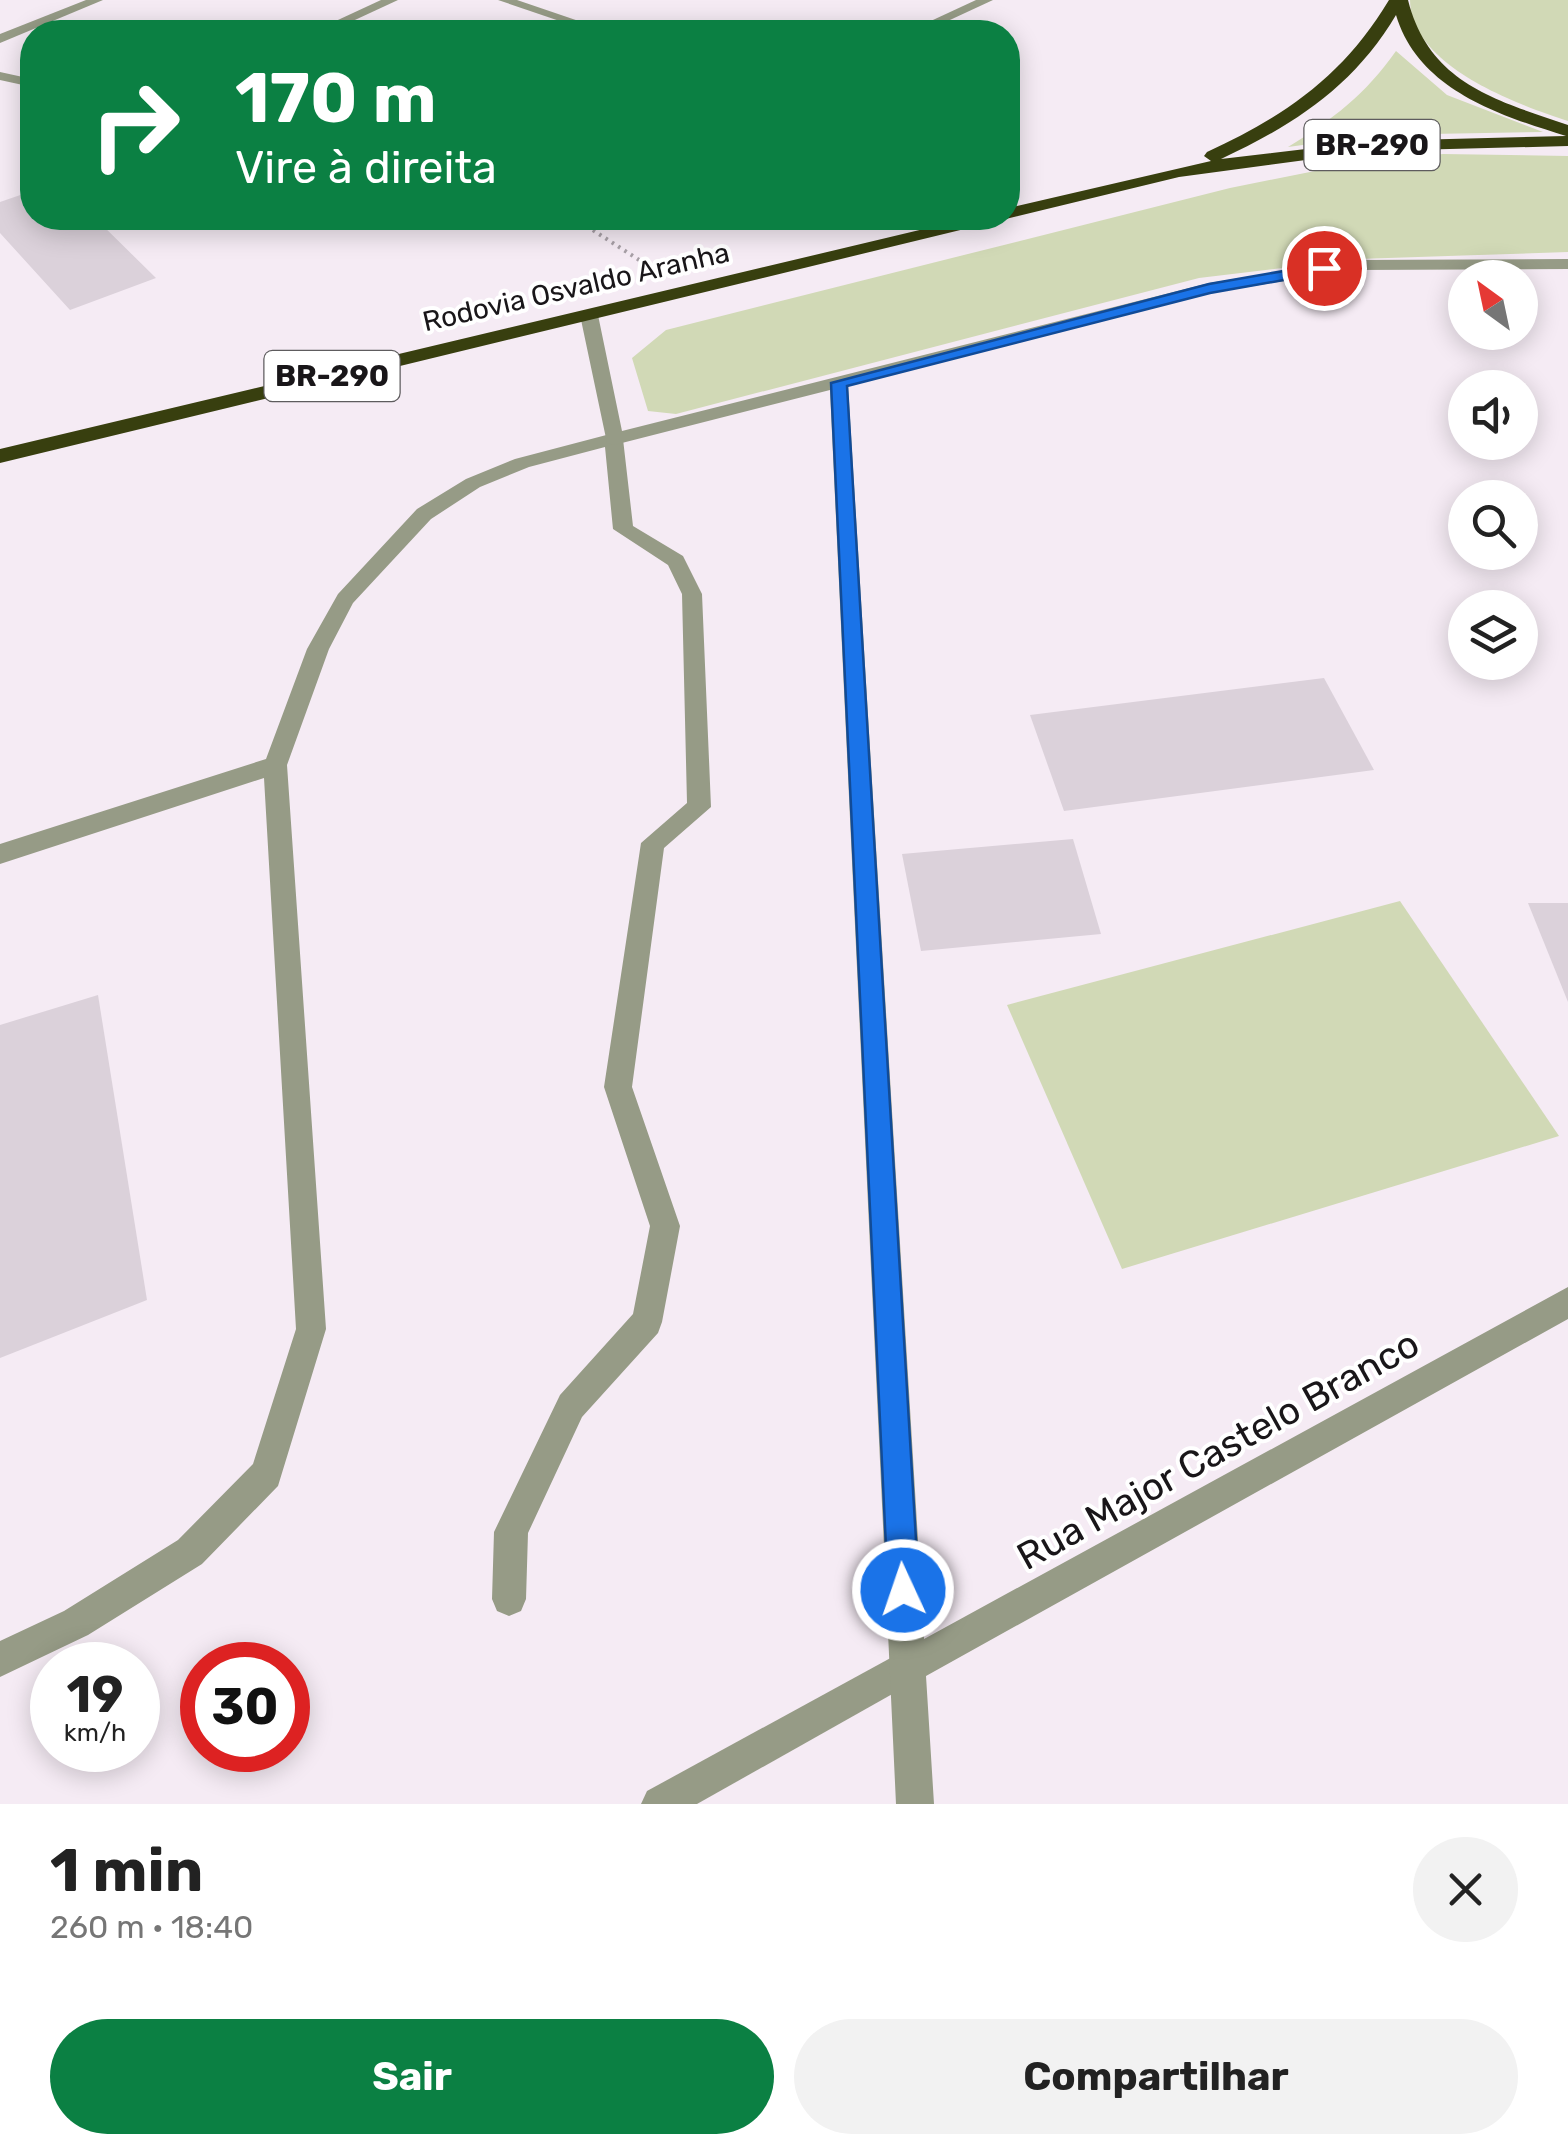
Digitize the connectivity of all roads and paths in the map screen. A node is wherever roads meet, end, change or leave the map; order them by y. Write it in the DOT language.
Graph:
graph roads {
  1 [pos="97,0"];
  2 [pos="392,0"];
  3 [pos="504,0"];
  4 [pos="988,0"];
  5 [pos="1398,0"];
  6 [pos="47,20"];
  7 [pos="346,20"];
  8 [pos="566,20"];
  9 [pos="942,20"];
  10 [pos="1568,130"];
  11 [pos="1568,141"];
  12 [pos="1178,172"];
  13 [pos="1020,211"];
  14 [pos="593,230"];
  15 [pos="942,230"];
  16 [pos="1568,264"];
  17 [pos="664,297"];
  18 [pos="589,315"];
  19 [pos="839,383"];
  20 [pos="614,438"];
  21 [pos="0,456"];
  22 [pos="275,765"];
  23 [pos="0,854"];
  24 [pos="1568,1302"];
  25 [pos="509,1599"];
  26 [pos="0,1659"];
  27 [pos="907,1667"];
  28 [pos="660,1804"];
  29 [pos="915,1804"];
  1 -- 6 [label="street"];
  2 -- 7 [label="street"];
  3 -- 8 [label="street"];
  4 -- 9 [label="street"];
  5 -- 10 [label="highway"];
  5 -- 12 [label="highway, BR-290"];
  11 -- 12 [label="highway, BR-290"];
  12 -- 13 [label="highway, BR-290"];
  14 -- 17 [label="path"];
  15 -- 17 [label="highway, Rodovia Osvaldo Aranha / BR-290"];
  16 -- 19 [label="street"];
  17 -- 18 [label="highway, Rodovia Osvaldo Aranha / BR-290"];
  18 -- 20 [label="street"];
  18 -- 21 [label="highway, Rodovia Osvaldo Aranha / BR-290"];
  19 -- 20 [label="street"];
  19 -- 27 [label="street"];
  20 -- 22 [label="street"];
  20 -- 25 [label="street"];
  22 -- 23 [label="street"];
  22 -- 26 [label="street"];
  24 -- 27 [label="street, Rua Major Castelo Branco"];
  27 -- 28 [label="street, Rua Major Castelo Branco"];
  27 -- 29 [label="street"];
}
